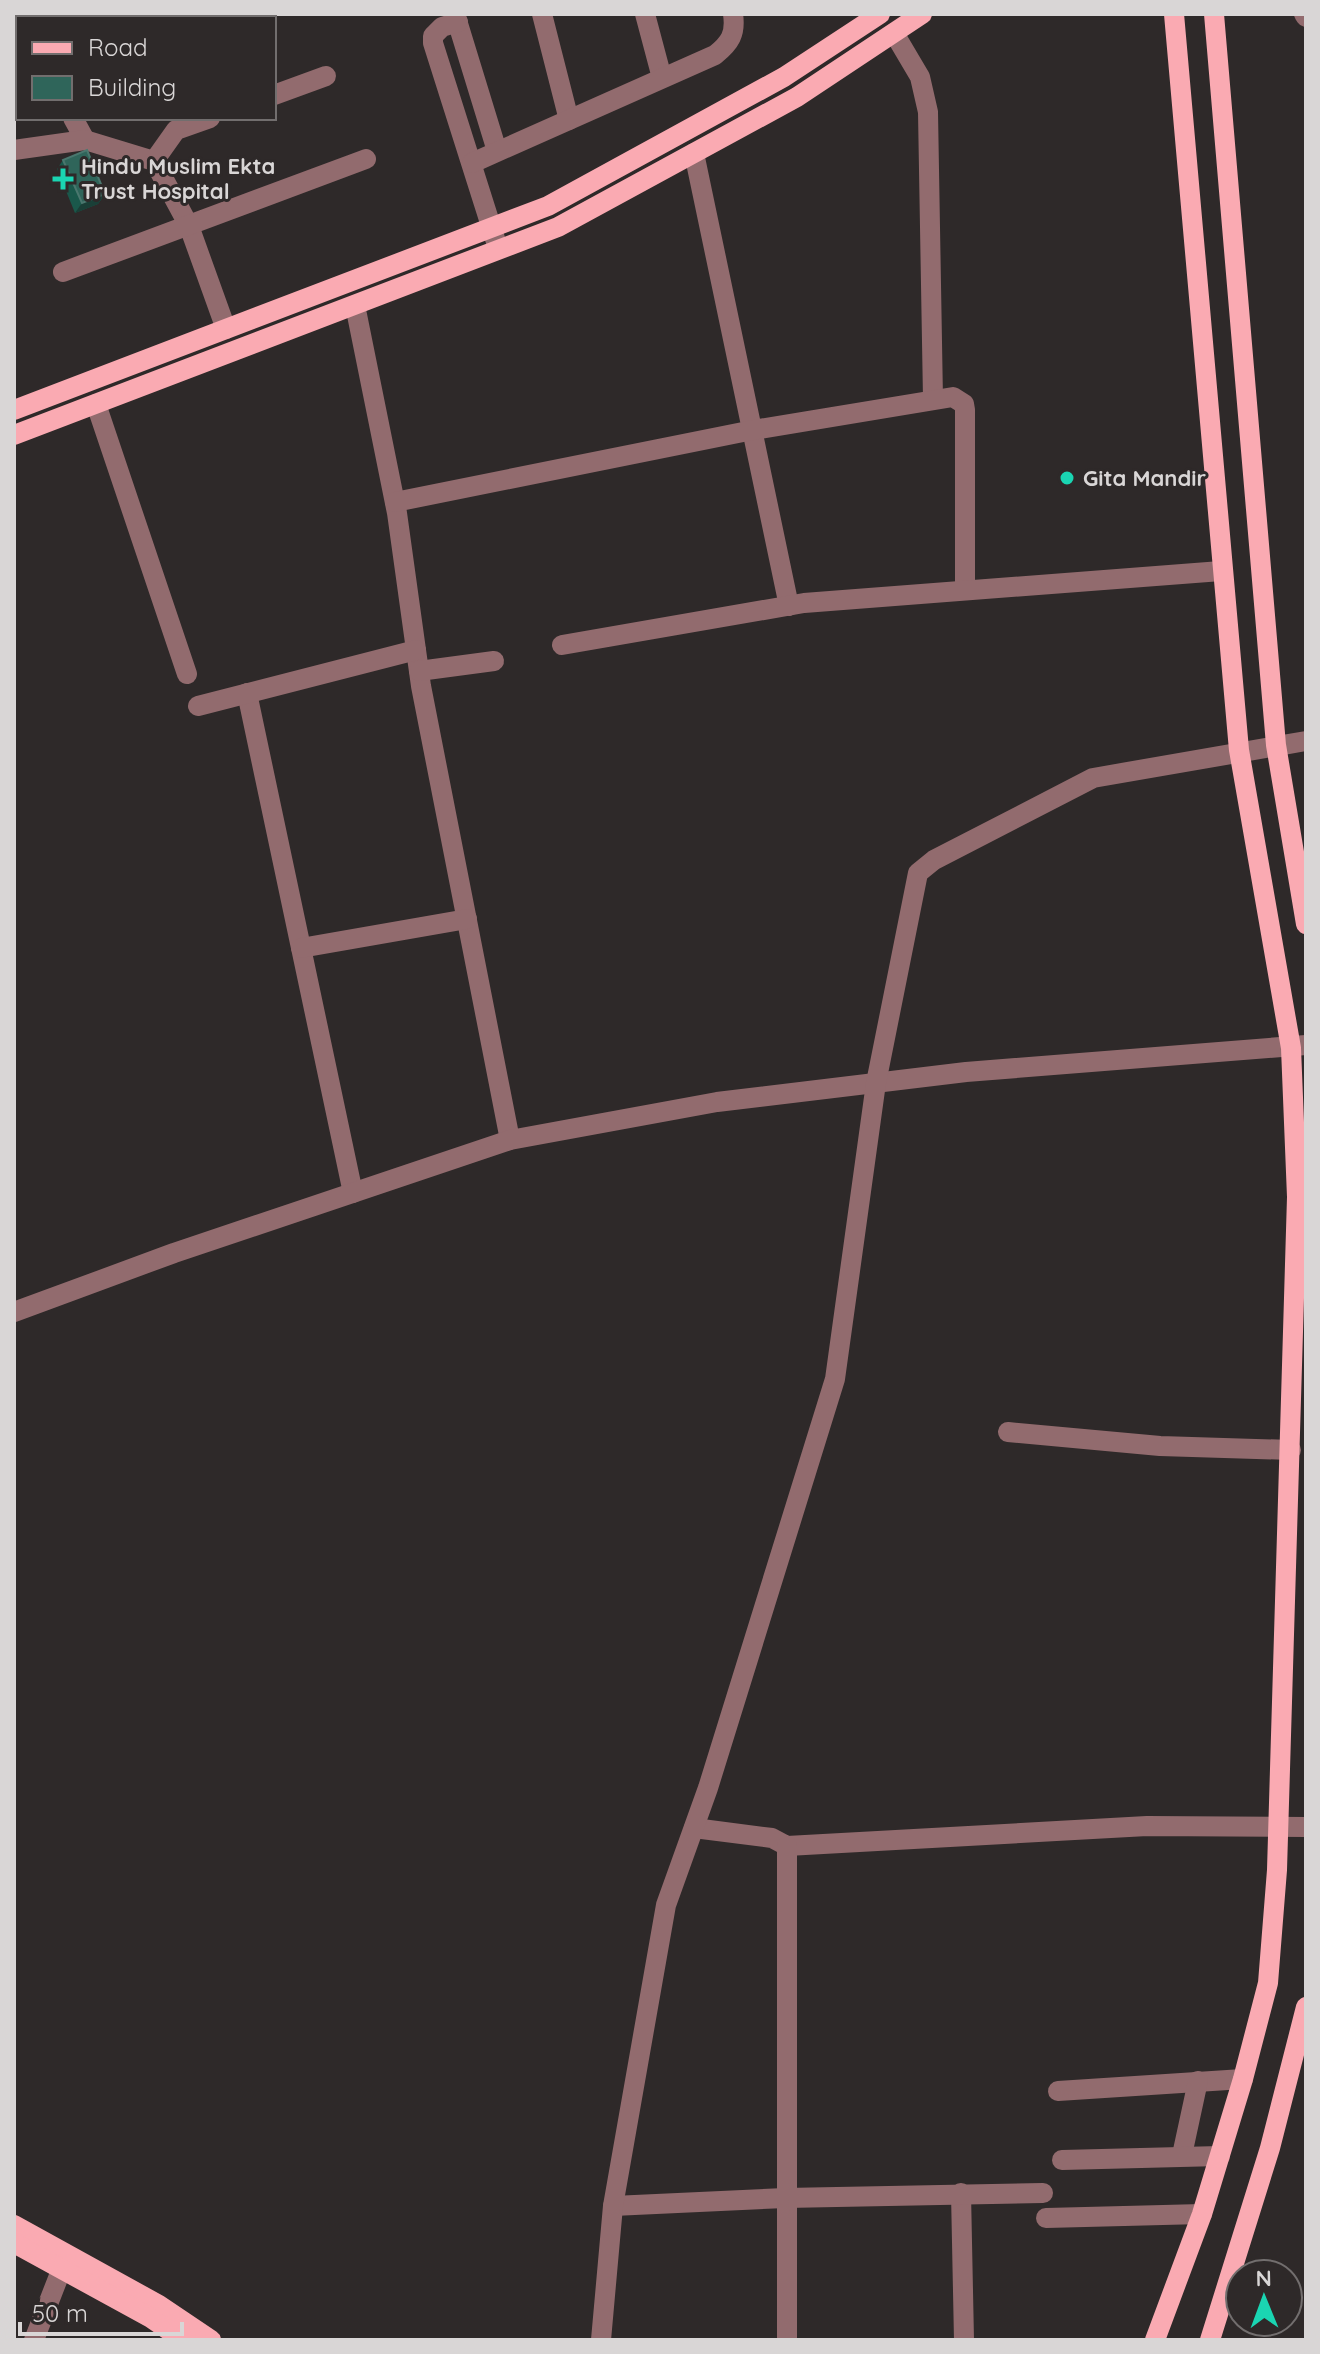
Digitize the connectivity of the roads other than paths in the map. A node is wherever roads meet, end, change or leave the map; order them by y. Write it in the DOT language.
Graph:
graph roads {
  1 [pos="542,14"];
  2 [pos="645,14"];
  3 [pos="733,14"];
  4 [pos="880,14"];
  5 [pos="922,14"];
  6 [pos="1174,14"];
  7 [pos="1214,14"];
  8 [pos="456,18"];
  9 [pos="894,33"];
  10 [pos="326,76"];
  11 [pos="662,78"];
  12 [pos="276,94"];
  13 [pos="74,120"];
  14 [pos="94,120"];
  15 [pos="197,120"];
  16 [pos="569,120"];
  17 [pos="172,124"];
  18 [pos="85,140"];
  19 [pos="14,150"];
  20 [pos="497,151"];
  21 [pos="694,153"];
  22 [pos="366,159"];
  23 [pos="154,161"];
  24 [pos="472,163"];
  25 [pos="189,226"];
  26 [pos="492,227"];
  27 [pos="498,250"];
  28 [pos="63,272"];
  29 [pos="355,305"];
  30 [pos="226,329"];
  31 [pos="933,399"];
  32 [pos="96,404"];
  33 [pos="14,410"];
  34 [pos="753,430"];
  35 [pos="14,435"];
  36 [pos="395,502"];
  37 [pos="1221,571"];
  38 [pos="965,590"];
  39 [pos="789,606"];
  40 [pos="562,645"];
  41 [pos="416,650"];
  42 [pos="494,661"];
  43 [pos="419,671"];
  44 [pos="187,674"];
  45 [pos="247,693"];
  46 [pos="198,706"];
  47 [pos="1306,741"];
  48 [pos="1276,745"];
  49 [pos="1239,750"];
  50 [pos="467,919"];
  51 [pos="1306,924"];
  52 [pos="301,948"];
  53 [pos="1299,1047"];
  54 [pos="876,1083"];
  55 [pos="510,1140"];
  56 [pos="353,1193"];
  57 [pos="1302,1197"];
  58 [pos="14,1312"];
  59 [pos="1008,1432"];
  60 [pos="1291,1450"];
  61 [pos="1277,1826"];
  62 [pos="1306,1827"];
  63 [pos="694,1828"];
  64 [pos="787,1846"];
  65 [pos="1306,2007"];
  66 [pos="1243,2079"];
  67 [pos="1198,2081"];
  68 [pos="1058,2091"];
  69 [pos="1182,2155"];
  70 [pos="1220,2156"];
  71 [pos="1062,2160"];
  72 [pos="961,2193"];
  73 [pos="1043,2193"];
  74 [pos="785,2198"];
  75 [pos="613,2206"];
  76 [pos="1202,2214"];
  77 [pos="1046,2218"];
  78 [pos="14,2225"];
  79 [pos="14,2243"];
  80 [pos="62,2268"];
  81 [pos="34,2340"];
  82 [pos="183,2340"];
  83 [pos="211,2340"];
  84 [pos="601,2340"];
  85 [pos="787,2340"];
  86 [pos="964,2340"];
  87 [pos="1155,2340"];
  88 [pos="1210,2340"];
  1 -- 16 [label="street"];
  2 -- 11 [label="street"];
  3 -- 11 [label="street"];
  4 -- 26 [label="main road"];
  5 -- 9 [label="main road"];
  6 -- 37 [label="main road"];
  7 -- 48 [label="main road"];
  8 -- 20 [label="street"];
  8 -- 24 [label="street"];
  9 -- 21 [label="main road"];
  9 -- 31 [label="street"];
  10 -- 12 [label="street"];
  11 -- 16 [label="street"];
  13 -- 18 [label="street"];
  14 -- 18 [label="street"];
  15 -- 17 [label="street"];
  16 -- 20 [label="street"];
  17 -- 23 [label="street"];
  18 -- 19 [label="street"];
  18 -- 23 [label="street"];
  20 -- 24 [label="street"];
  21 -- 27 [label="main road"];
  21 -- 34 [label="street"];
  22 -- 25 [label="street"];
  23 -- 25 [label="street"];
  24 -- 26 [label="street"];
  25 -- 28 [label="street"];
  25 -- 30 [label="street"];
  26 -- 27 [label="street"];
  26 -- 30 [label="main road"];
  27 -- 29 [label="main road"];
  29 -- 32 [label="main road"];
  29 -- 36 [label="street"];
  30 -- 33 [label="main road"];
  31 -- 34 [label="street"];
  31 -- 38 [label="street"];
  32 -- 35 [label="main road"];
  32 -- 44 [label="street"];
  34 -- 36 [label="street"];
  34 -- 39 [label="street"];
  36 -- 41 [label="street"];
  37 -- 38 [label="street"];
  37 -- 49 [label="main road"];
  38 -- 39 [label="street"];
  39 -- 40 [label="street"];
  41 -- 43 [label="street"];
  41 -- 45 [label="street"];
  42 -- 43 [label="street"];
  43 -- 50 [label="street"];
  45 -- 46 [label="street"];
  45 -- 52 [label="street"];
  47 -- 48 [label="street"];
  48 -- 49 [label="street"];
  48 -- 51 [label="main road"];
  49 -- 53 [label="main road"];
  49 -- 54 [label="street"];
  50 -- 52 [label="street"];
  50 -- 55 [label="street"];
  52 -- 56 [label="street"];
  53 -- 54 [label="street"];
  53 -- 57 [label="main road"];
  54 -- 55 [label="street"];
  54 -- 63 [label="street"];
  55 -- 56 [label="street"];
  56 -- 58 [label="street"];
  57 -- 60 [label="main road"];
  59 -- 60 [label="street"];
  60 -- 61 [label="main road"];
  61 -- 62 [label="street"];
  61 -- 64 [label="street"];
  61 -- 66 [label="main road"];
  63 -- 64 [label="street"];
  63 -- 75 [label="street"];
  64 -- 74 [label="street"];
  65 -- 88 [label="main road"];
  66 -- 67 [label="street"];
  66 -- 70 [label="main road"];
  67 -- 68 [label="street"];
  67 -- 69 [label="street"];
  69 -- 70 [label="street"];
  69 -- 71 [label="street"];
  70 -- 76 [label="main road"];
  72 -- 73 [label="street"];
  72 -- 74 [label="street"];
  72 -- 86 [label="street"];
  74 -- 75 [label="street"];
  74 -- 85 [label="street"];
  75 -- 84 [label="street"];
  76 -- 77 [label="street"];
  76 -- 87 [label="main road"];
  78 -- 83 [label="main road"];
  79 -- 80 [label="main road"];
  80 -- 81 [label="street"];
  80 -- 82 [label="main road"];
}
